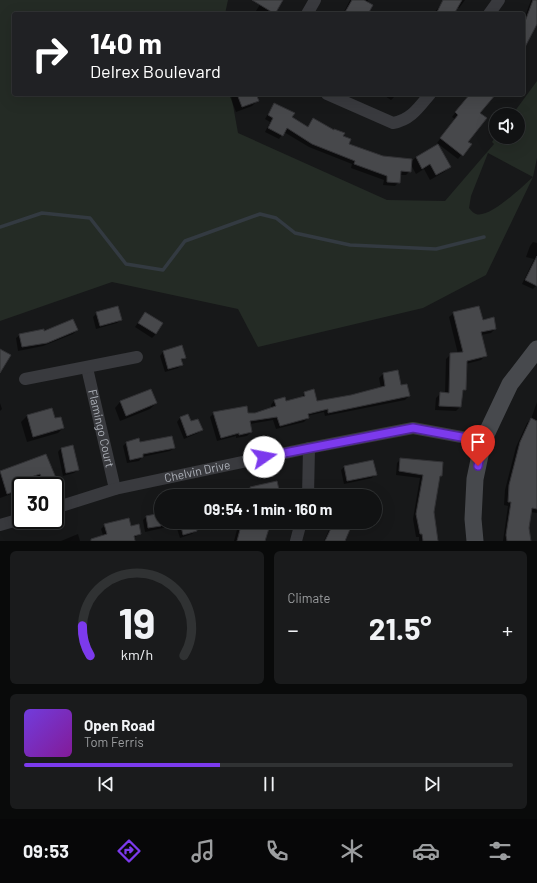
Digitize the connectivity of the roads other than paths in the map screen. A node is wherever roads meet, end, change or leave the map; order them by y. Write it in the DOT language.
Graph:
graph roads {
  1 [pos="315,0"];
  2 [pos="499,0"];
  3 [pos="308,12"];
  4 [pos="490,12"];
  5 [pos="332,96"];
  6 [pos="428,96"];
  7 [pos="537,349"];
  8 [pos="137,357"];
  9 [pos="87,368"];
  10 [pos="25,379"];
  11 [pos="483,441"];
  12 [pos="309,448"];
  13 [pos="308,489"];
  14 [pos="115,490"];
  15 [pos="64,505"];
  16 [pos="12,522"];
  17 [pos="0,525"];
  18 [pos="299,529"];
  19 [pos="296,541"];
  20 [pos="475,541"];
  1 -- 3 [label="street"];
  2 -- 4 [label="street"];
  5 -- 6 [label="street"];
  7 -- 11 [label="street"];
  8 -- 9 [label="street"];
  9 -- 10 [label="street"];
  9 -- 14 [label="street, Flamingo Court"];
  11 -- 12 [label="street, Chelvin Drive"];
  11 -- 20 [label="street"];
  12 -- 13 [label="street"];
  12 -- 14 [label="street, Chelvin Drive"];
  14 -- 15 [label="street, Chelvin Drive"];
  16 -- 17 [label="street"];
  18 -- 19 [label="street"];
}
